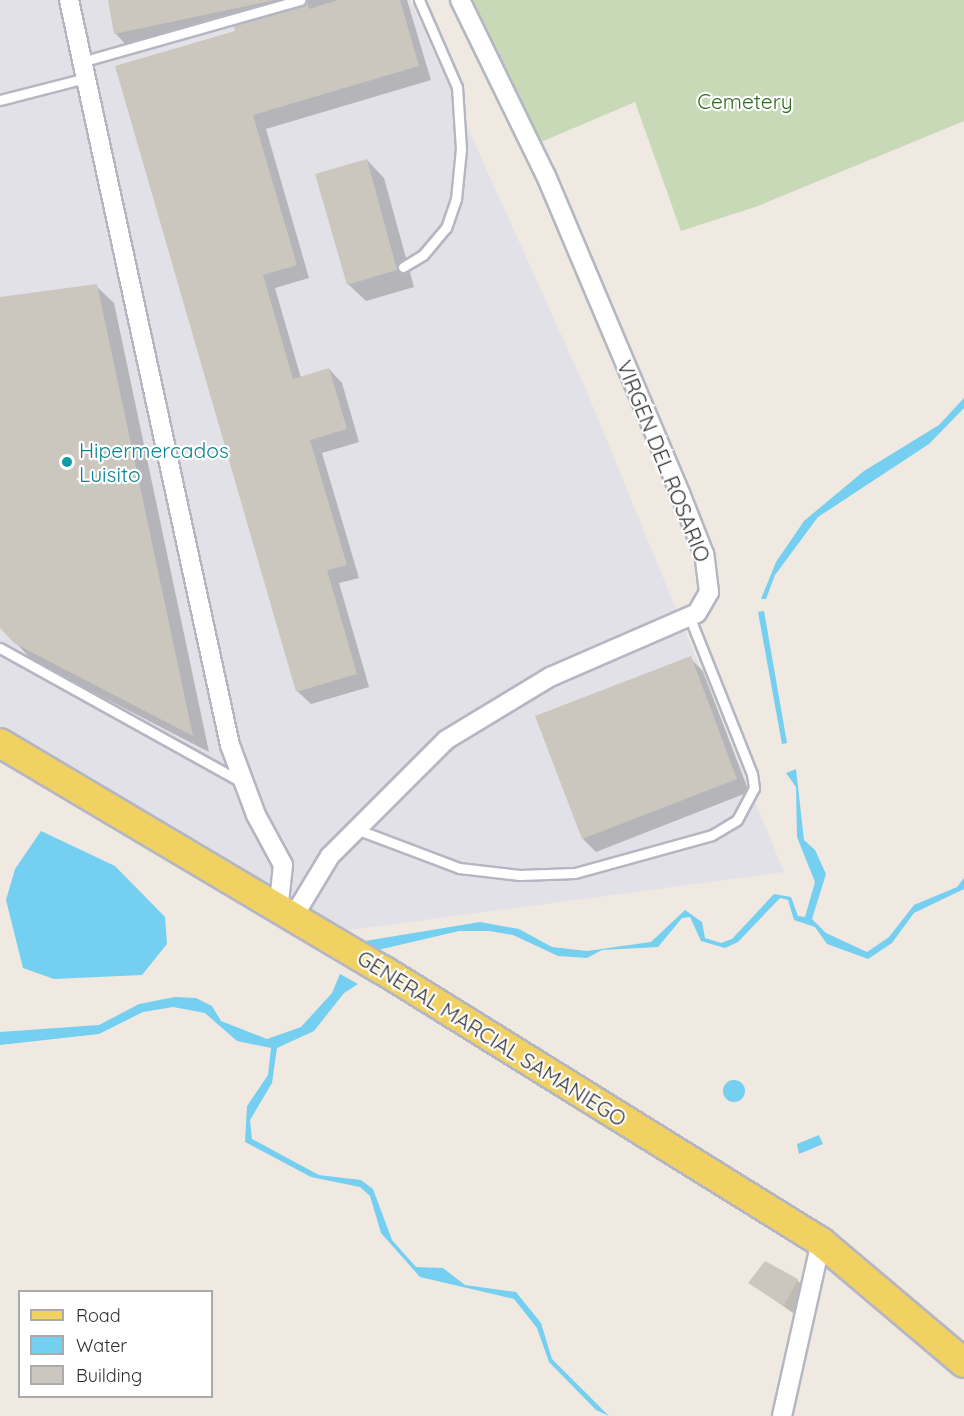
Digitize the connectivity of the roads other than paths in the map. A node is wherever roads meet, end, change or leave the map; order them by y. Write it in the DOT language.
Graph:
graph roads {
  1 [pos="69,0"];
  2 [pos="300,0"];
  3 [pos="419,0"];
  4 [pos="460,0"];
  5 [pos="81,71"];
  6 [pos="0,100"];
  7 [pos="403,267"];
  8 [pos="689,616"];
  9 [pos="0,648"];
  10 [pos="0,743"];
  11 [pos="244,783"];
  12 [pos="356,829"];
  13 [pos="285,915"];
  14 [pos="821,1242"];
  15 [pos="964,1363"];
  16 [pos="783,1416"];
  1 -- 5 [label="street"];
  2 -- 5 [label="lane"];
  3 -- 7 [label="lane"];
  4 -- 8 [label="street, VIRGEN DEL ROSARIO"];
  5 -- 6 [label="lane"];
  5 -- 11 [label="street"];
  8 -- 12 [label="street, VIRGEN DEL ROSARIO"];
  8 -- 12 [label="lane"];
  9 -- 11 [label="lane"];
  10 -- 13 [label="main road, GENERAL MARCIAL SAMANIEGO"];
  11 -- 13 [label="street"];
  12 -- 13 [label="street, VIRGEN DEL ROSARIO"];
  13 -- 14 [label="main road, GENERAL MARCIAL SAMANIEGO"];
  14 -- 15 [label="main road, GENERAL MARCIAL SAMANIEGO"];
  14 -- 16 [label="street"];
}
